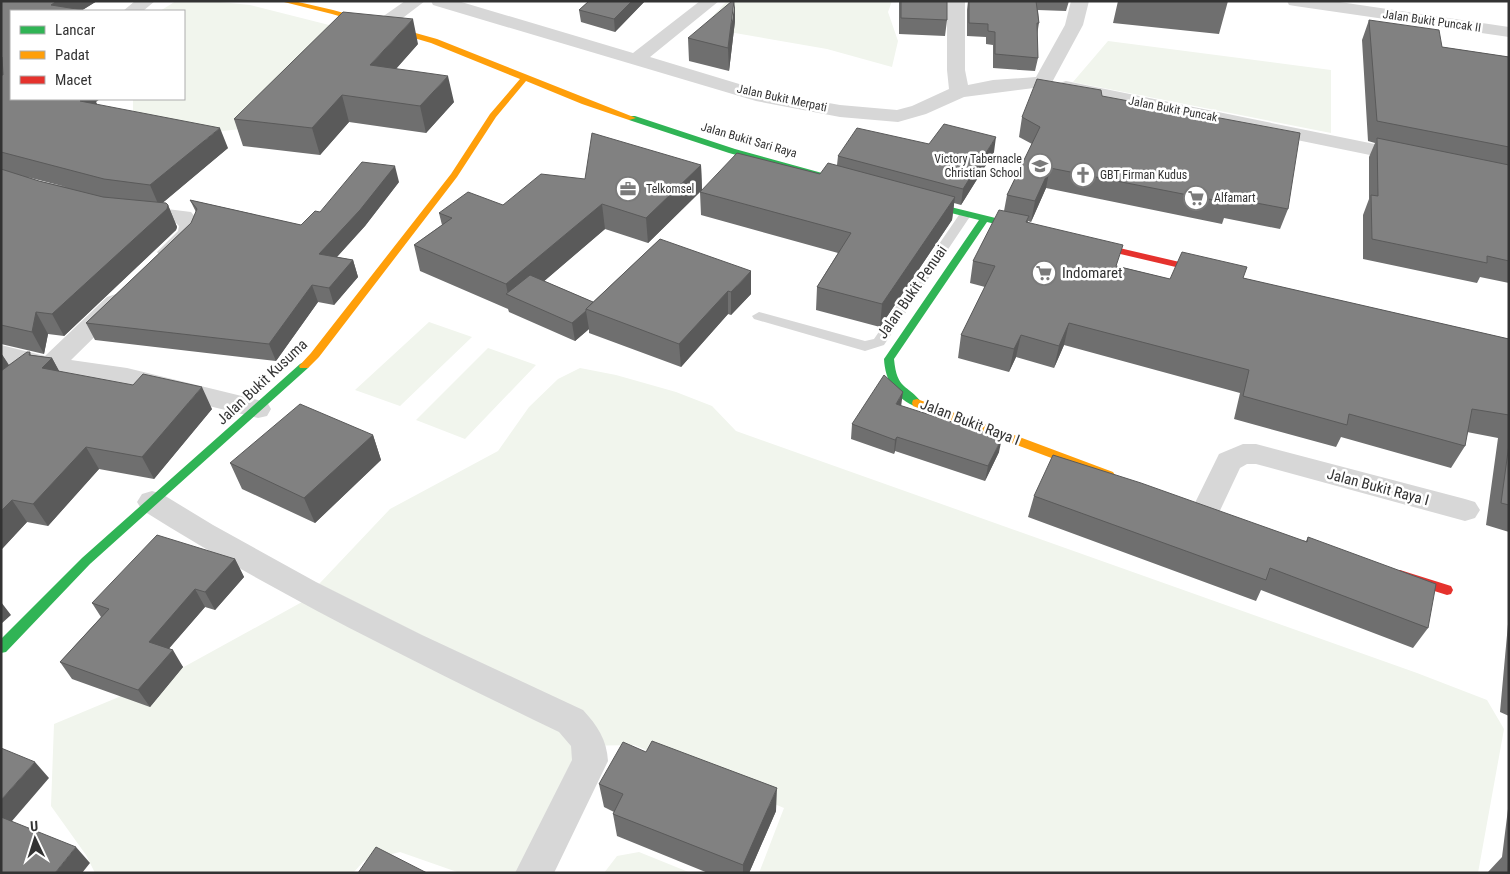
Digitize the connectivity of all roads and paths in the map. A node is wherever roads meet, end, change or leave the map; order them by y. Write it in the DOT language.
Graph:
graph roads {
  1 [pos="147,1"];
  2 [pos="283,1"];
  3 [pos="417,1"];
  4 [pos="438,1"];
  5 [pos="711,1"];
  6 [pos="956,1"];
  7 [pos="1080,1"];
  8 [pos="1295,1"];
  9 [pos="134,10"];
  10 [pos="381,26"];
  11 [pos="1509,32"];
  12 [pos="636,59"];
  13 [pos="524,79"];
  14 [pos="1043,82"];
  15 [pos="959,92"];
  16 [pos="1432,162"];
  17 [pos="835,179"];
  18 [pos="909,199"];
  19 [pos="113,209"];
  20 [pos="965,215"];
  21 [pos="985,218"];
  22 [pos="1041,232"];
  23 [pos="1078,241"];
  24 [pos="155,265"];
  25 [pos="1221,275"];
  26 [pos="135,284"];
  27 [pos="759,316"];
  28 [pos="1,352"];
  29 [pos="43,364"];
  30 [pos="14,379"];
  31 [pos="258,409"];
  32 [pos="1123,480"];
  33 [pos="152,502"];
  34 [pos="1465,510"];
  35 [pos="1206,511"];
  36 [pos="1392,572"];
  37 [pos="1447,590"];
  38 [pos="1,648"];
  39 [pos="534,873"];
  1 -- 9 [label="street"];
  2 -- 10 [label="street, Jalan Bukit Sari Raya"];
  3 -- 10 [label="street"];
  4 -- 12 [label="street, Jalan Bukit Merpati"];
  5 -- 12 [label="street"];
  6 -- 15 [label="street"];
  7 -- 14 [label="street"];
  8 -- 11 [label="street, Jalan Bukit Puncak II"];
  10 -- 13 [label="street, Jalan Bukit Sari Raya"];
  12 -- 15 [label="street, Jalan Bukit Merpati"];
  13 -- 17 [label="street, Jalan Bukit Sari Raya"];
  13 -- 31 [label="street, Jalan Bukit Kusuma"];
  14 -- 15 [label="street, Jalan Bukit Merpati"];
  14 -- 16 [label="street, Jalan Bukit Puncak"];
  18 -- 20 [label="street"];
  19 -- 24 [label="street"];
  20 -- 21 [label="street"];
  20 -- 27 [label="lane, Jalan Bukit Penuai"];
  21 -- 22 [label="street"];
  21 -- 32 [label="street, Jalan Bukit Raya I"];
  23 -- 25 [label="street"];
  26 -- 29 [label="street"];
  28 -- 29 [label="street"];
  29 -- 30 [label="street"];
  29 -- 31 [label="street"];
  31 -- 33 [label="street, Jalan Bukit Kusuma"];
  33 -- 38 [label="street, Jalan Bukit Kusuma"];
  33 -- 39 [label="street"];
  34 -- 35 [label="street, Jalan Bukit Raya I"];
  36 -- 37 [label="street"];
}
